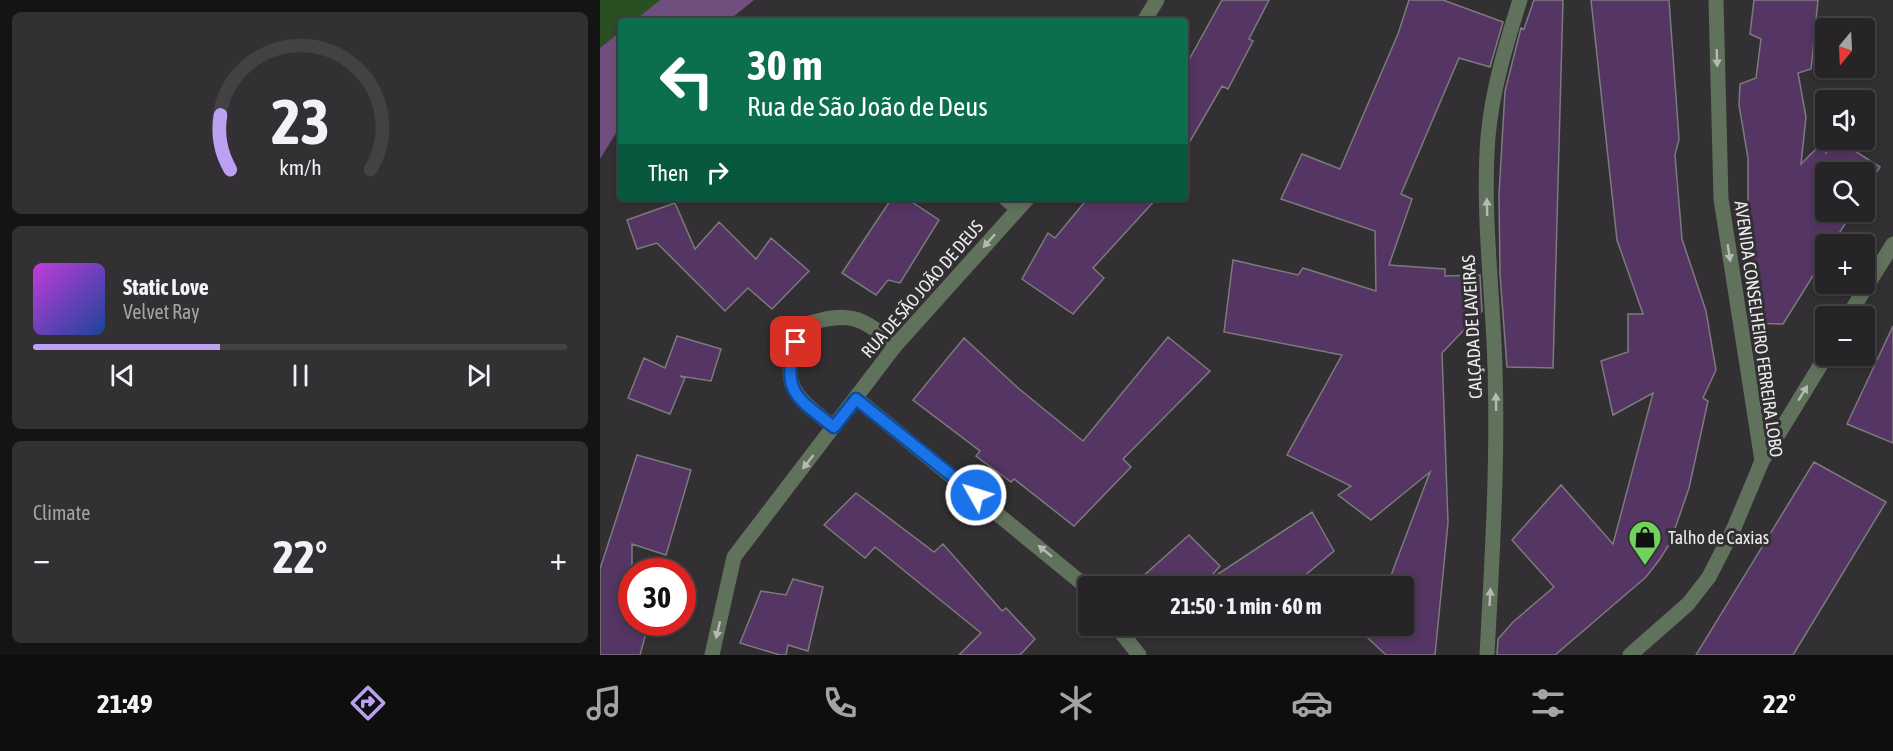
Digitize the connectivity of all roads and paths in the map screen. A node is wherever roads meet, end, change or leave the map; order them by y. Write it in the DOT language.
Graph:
graph roads {
  1 [pos="1156,0"];
  2 [pos="1520,0"];
  3 [pos="1716,0"];
  4 [pos="1146,18"];
  5 [pos="1023,204"];
  6 [pos="1893,244"];
  7 [pos="1854,306"];
  8 [pos="895,346"];
  9 [pos="1820,366"];
  10 [pos="856,399"];
  11 [pos="834,427"];
  12 [pos="1762,461"];
  13 [pos="1078,580"];
  14 [pos="1124,636"];
  15 [pos="712,655"];
  16 [pos="1139,655"];
  17 [pos="1487,655"];
  18 [pos="1630,655"];
  1 -- 4 [label="street"];
  17 -- 2 [label="street, CALÇADA DE LAVEIRAS, one-way"];
  3 -- 12 [label="street, AVENIDA CONSELHEIRO FERREIRA LOBO, one-way"];
  5 -- 8 [label="street, RUA DE SÃO JOÃO DE DEUS, one-way"];
  6 -- 7 [label="street"];
  8 -- 10 [label="street, RUA DE SÃO JOÃO DE DEUS"];
  8 -- 11 [label="street"];
  12 -- 9 [label="street, one-way"];
  10 -- 11 [label="street, RUA DE SÃO JOÃO DE DEUS"];
  13 -- 10 [label="street, one-way"];
  11 -- 15 [label="street, RUA DE SÃO JOÃO DE DEUS, one-way"];
  12 -- 18 [label="street, AVENIDA CONSELHEIRO FERREIRA LOBO"];
  14 -- 16 [label="street"];
}
